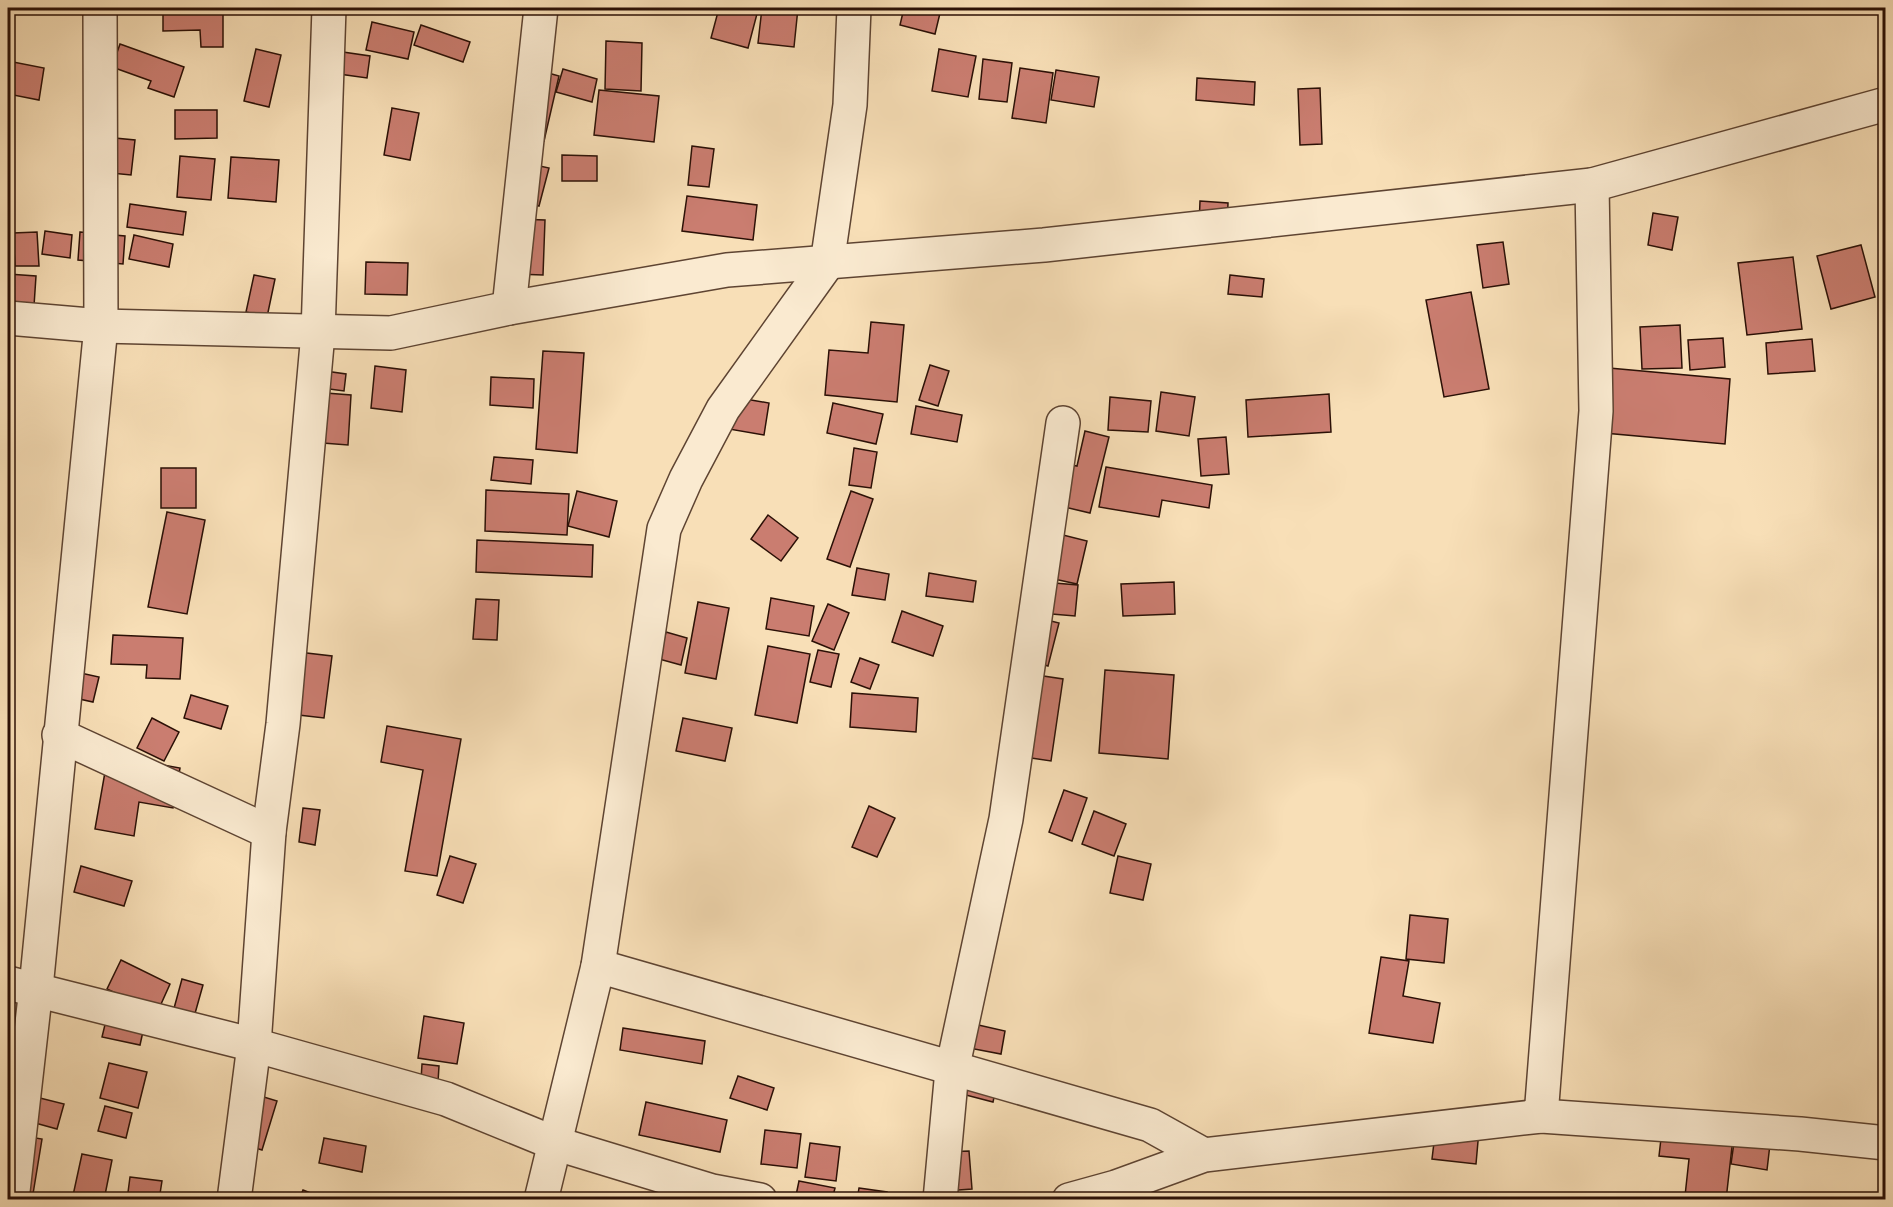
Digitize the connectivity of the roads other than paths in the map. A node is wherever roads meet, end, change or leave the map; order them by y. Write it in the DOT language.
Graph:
graph roads {
  1 [pos="100,8"];
  2 [pos="329,8"];
  3 [pos="541,8"];
  4 [pos="854,8"];
  5 [pos="1886,104"];
  6 [pos="1592,185"];
  7 [pos="827,264"];
  8 [pos="509,308"];
  9 [pos="8,318"];
  10 [pos="101,326"];
  11 [pos="318,333"];
  12 [pos="1063,423"];
  13 [pos="59,735"];
  14 [pos="269,832"];
  15 [pos="598,966"];
  16 [pos="22,986"];
  17 [pos="254,1045"];
  18 [pos="952,1070"];
  19 [pos="1541,1116"];
  20 [pos="554,1143"];
  21 [pos="1886,1143"];
  22 [pos="1204,1155"];
  23 [pos="12,1200"];
  24 [pos="234,1200"];
  25 [pos="541,1200"];
  26 [pos="760,1200"];
  27 [pos="940,1200"];
  28 [pos="1069,1200"];
  1 -- 10 [label="street"];
  2 -- 11 [label="street"];
  3 -- 8 [label="street"];
  4 -- 7 [label="street"];
  5 -- 6 [label="street"];
  6 -- 7 [label="street"];
  6 -- 19 [label="street"];
  7 -- 8 [label="street"];
  7 -- 15 [label="street"];
  8 -- 11 [label="street"];
  9 -- 10 [label="street"];
  10 -- 11 [label="street"];
  10 -- 13 [label="street"];
  11 -- 14 [label="street"];
  12 -- 18 [label="street"];
  13 -- 14 [label="street"];
  13 -- 16 [label="street"];
  14 -- 17 [label="street"];
  15 -- 18 [label="street"];
  15 -- 20 [label="street"];
  16 -- 17 [label="street"];
  16 -- 23 [label="street"];
  17 -- 20 [label="street"];
  17 -- 24 [label="street"];
  18 -- 22 [label="street"];
  18 -- 27 [label="street"];
  19 -- 21 [label="street"];
  19 -- 22 [label="street"];
  20 -- 25 [label="street"];
  20 -- 26 [label="street"];
  22 -- 28 [label="street"];
}
